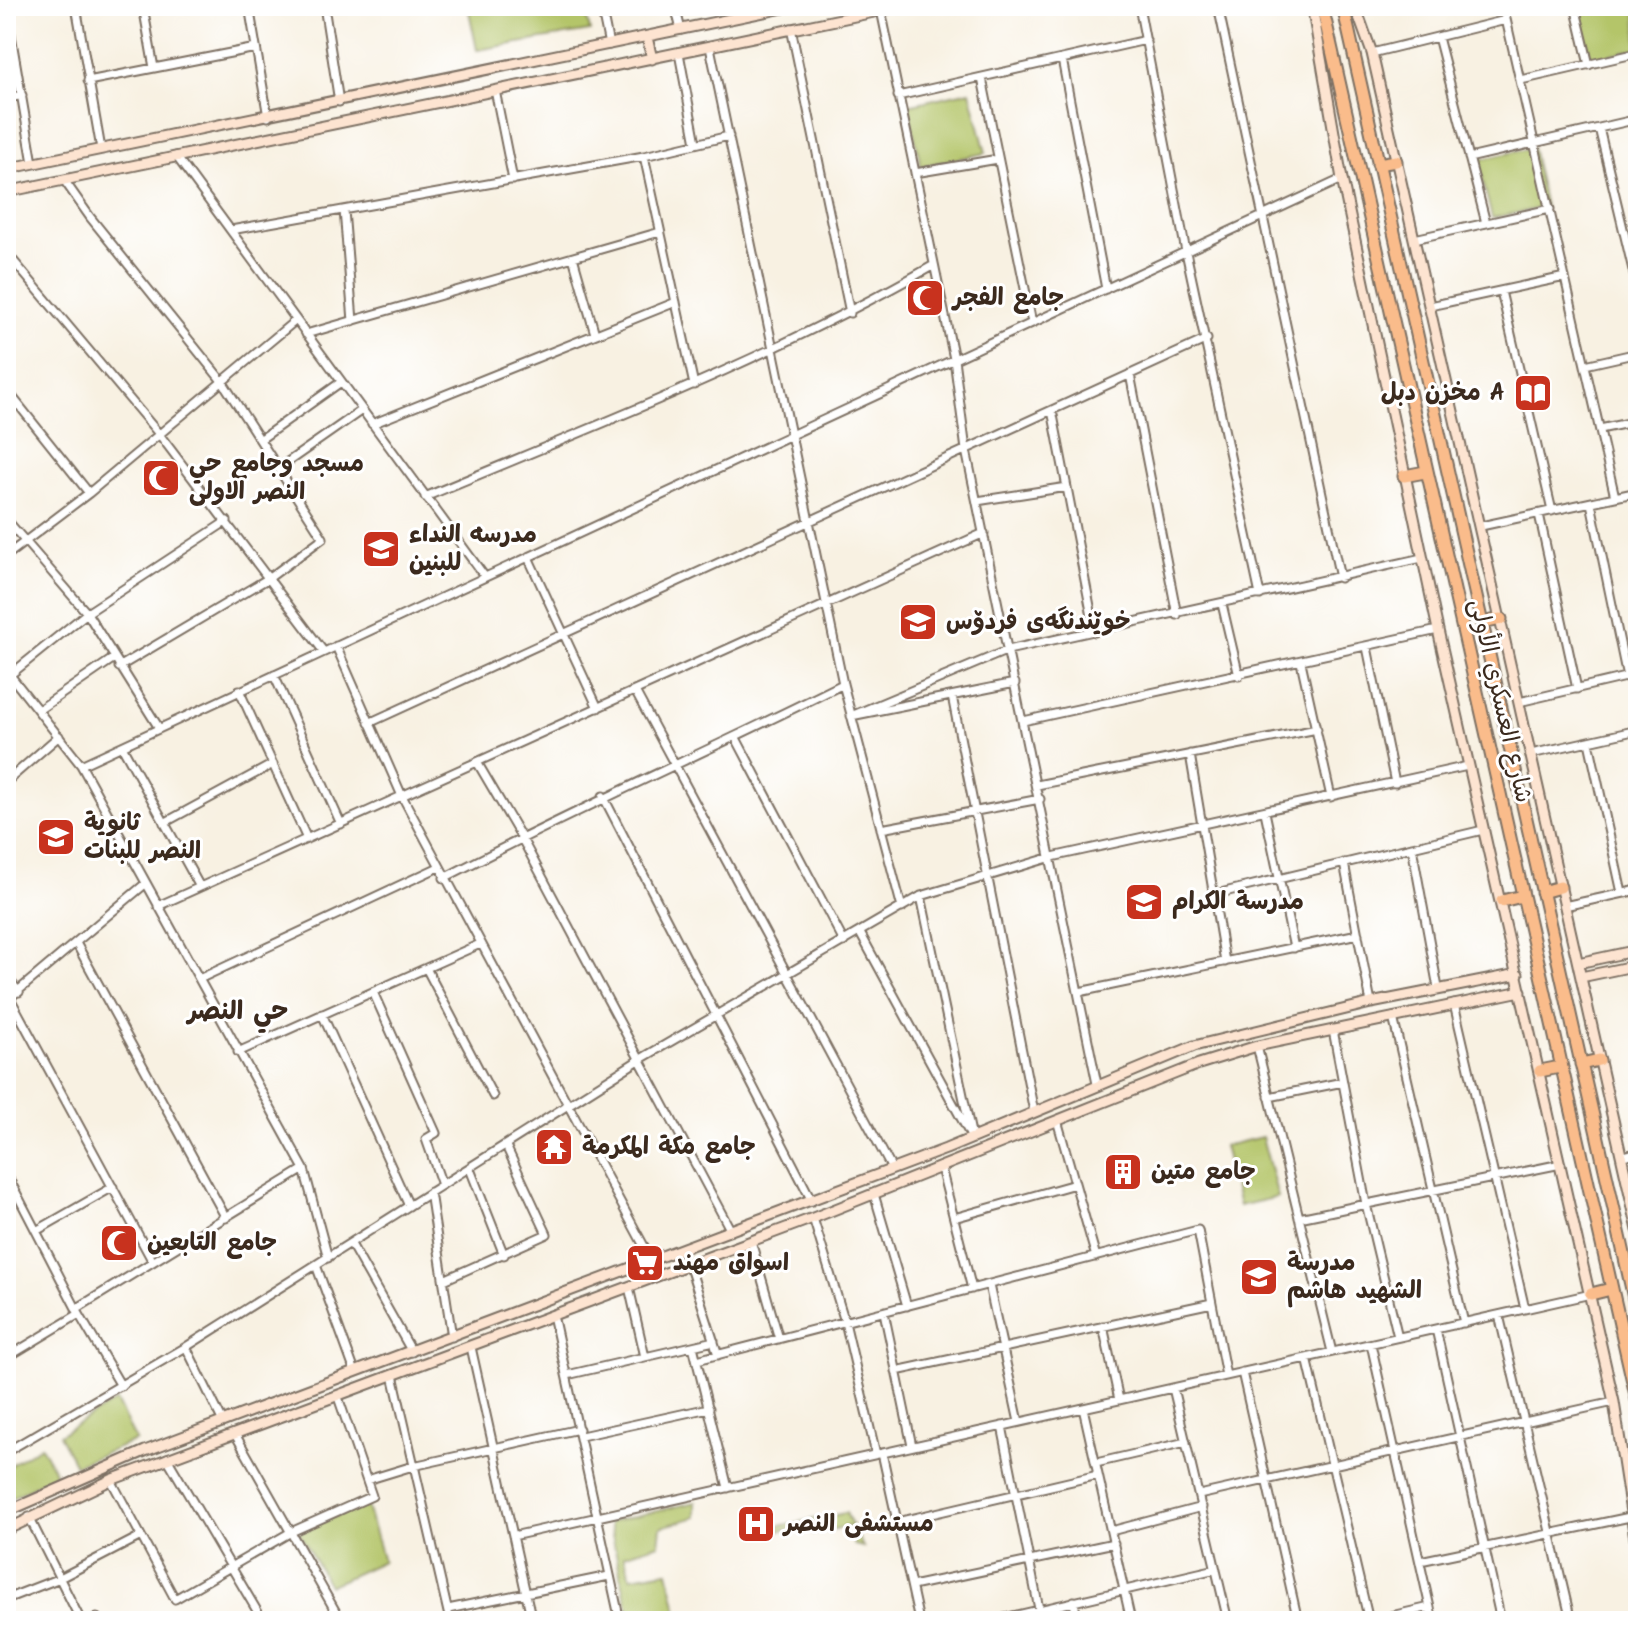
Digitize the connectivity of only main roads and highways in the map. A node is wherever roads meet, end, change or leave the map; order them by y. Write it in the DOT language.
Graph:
graph roads {
  1 [pos="1347,7"];
  2 [pos="1318,8"];
  3 [pos="1396,161"];
  4 [pos="1378,164"];
  5 [pos="1425,472"];
  6 [pos="1404,476"];
  7 [pos="1501,619"];
  8 [pos="1482,623"];
  9 [pos="1560,887"];
  10 [pos="1542,892"];
  11 [pos="1522,896"];
  12 [pos="1502,901"];
  13 [pos="1558,965"];
  14 [pos="1538,970"];
  15 [pos="1563,985"];
  16 [pos="1542,989"];
  17 [pos="1599,1060"];
  18 [pos="1581,1064"];
  19 [pos="1560,1067"];
  20 [pos="1540,1071"];
  21 [pos="1611,1289"];
  22 [pos="1591,1294"];
  23 [pos="1638,1316"];
  24 [pos="1638,1404"];
  1 -- 4 [label="main road, شارع العسكري الأولى"];
  2 -- 5 [label="main road, شارع العسكري الأولى"];
  3 -- 4 [label="main road"];
  4 -- 8 [label="main road, شارع العسكري الأولى"];
  5 -- 6 [label="main road"];
  5 -- 11 [label="main road, شارع العسكري الأولى"];
  7 -- 8 [label="main road"];
  8 -- 10 [label="main road, شارع العسكري الأولى"];
  9 -- 10 [label="main road"];
  10 -- 13 [label="main road, شارع العسكري الأولى"];
  11 -- 12 [label="main road"];
  11 -- 14 [label="main road, شارع العسكري الأولى"];
  13 -- 14 [label="main road"];
  13 -- 15 [label="main road, شارع العسكري الأولى"];
  14 -- 16 [label="main road, شارع العسكري الأولى"];
  15 -- 16 [label="main road"];
  15 -- 18 [label="main road, شارع العسكري الأولى"];
  16 -- 19 [label="main road, شارع العسكري الأولى"];
  17 -- 18 [label="main road"];
  18 -- 23 [label="main road, شارع العسكري الأولى"];
  19 -- 20 [label="main road"];
  19 -- 21 [label="main road, شارع العسكري الأولى"];
  21 -- 22 [label="main road"];
  21 -- 24 [label="main road, شارع العسكري الأولى"];
}
